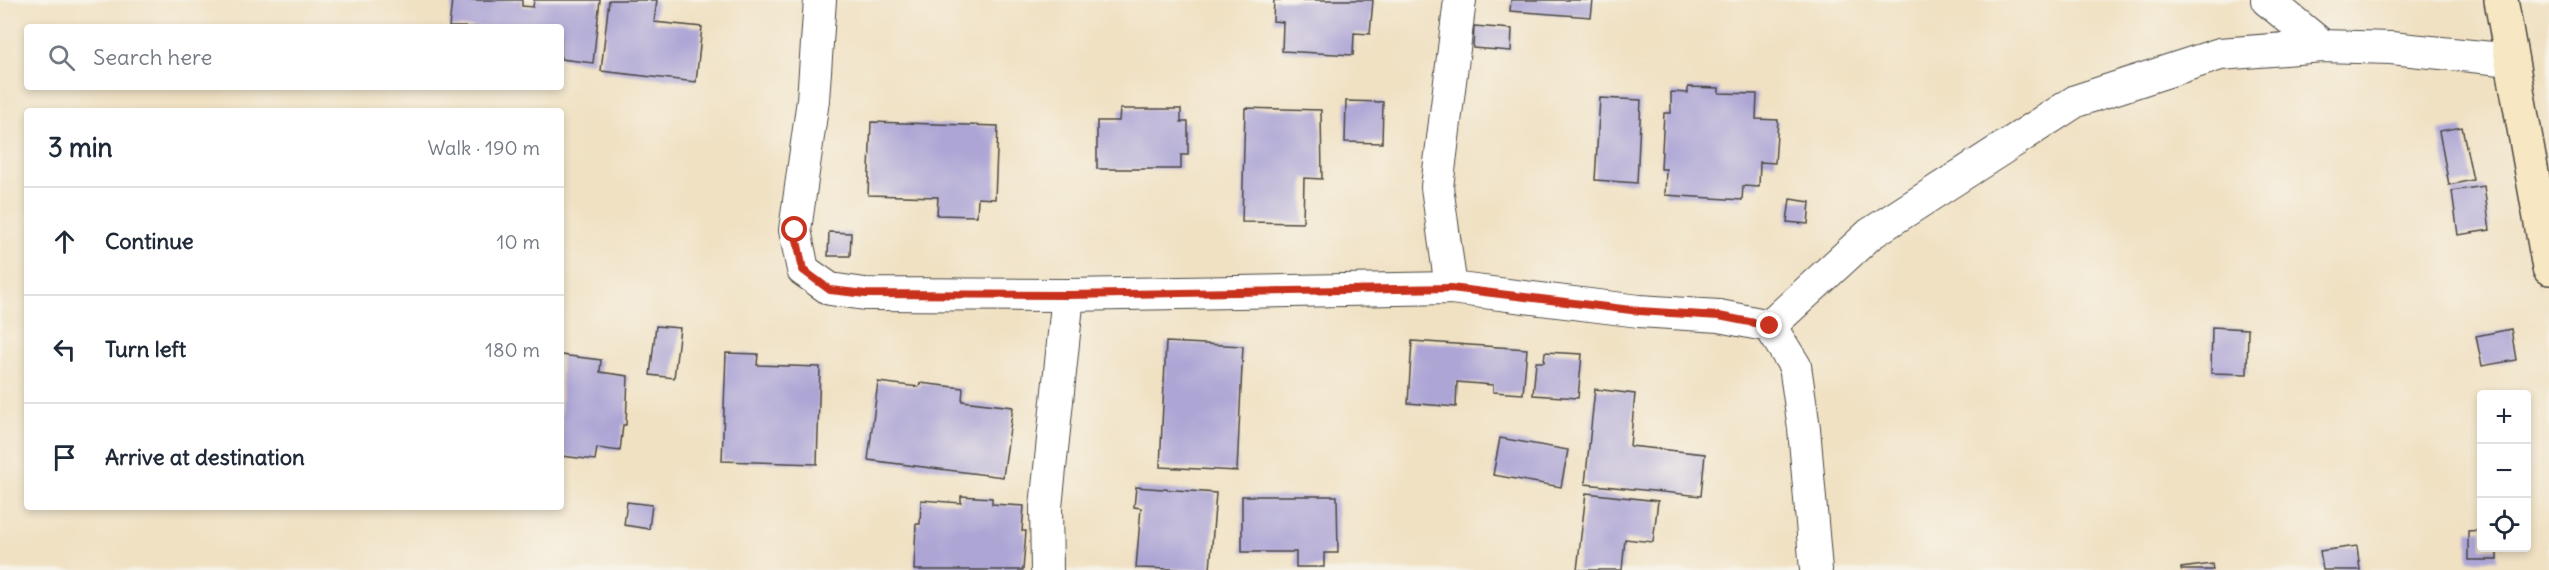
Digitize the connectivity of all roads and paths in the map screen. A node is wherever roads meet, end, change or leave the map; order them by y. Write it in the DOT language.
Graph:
graph roads {
  1 [pos="820,0"];
  2 [pos="1460,0"];
  3 [pos="2267,0"];
  4 [pos="2501,0"];
  5 [pos="2323,46"];
  6 [pos="2512,60"];
  7 [pos="2549,268"];
  8 [pos="1451,288"];
  9 [pos="1068,295"];
  10 [pos="1770,326"];
  11 [pos="1047,570"];
  12 [pos="1816,570"];
  1 -- 9 [label="street"];
  2 -- 8 [label="street"];
  3 -- 5 [label="street"];
  4 -- 6 [label="main road"];
  5 -- 6 [label="street"];
  5 -- 10 [label="street"];
  6 -- 7 [label="main road"];
  8 -- 9 [label="street"];
  8 -- 10 [label="street"];
  9 -- 11 [label="street"];
  10 -- 12 [label="street"];
}
